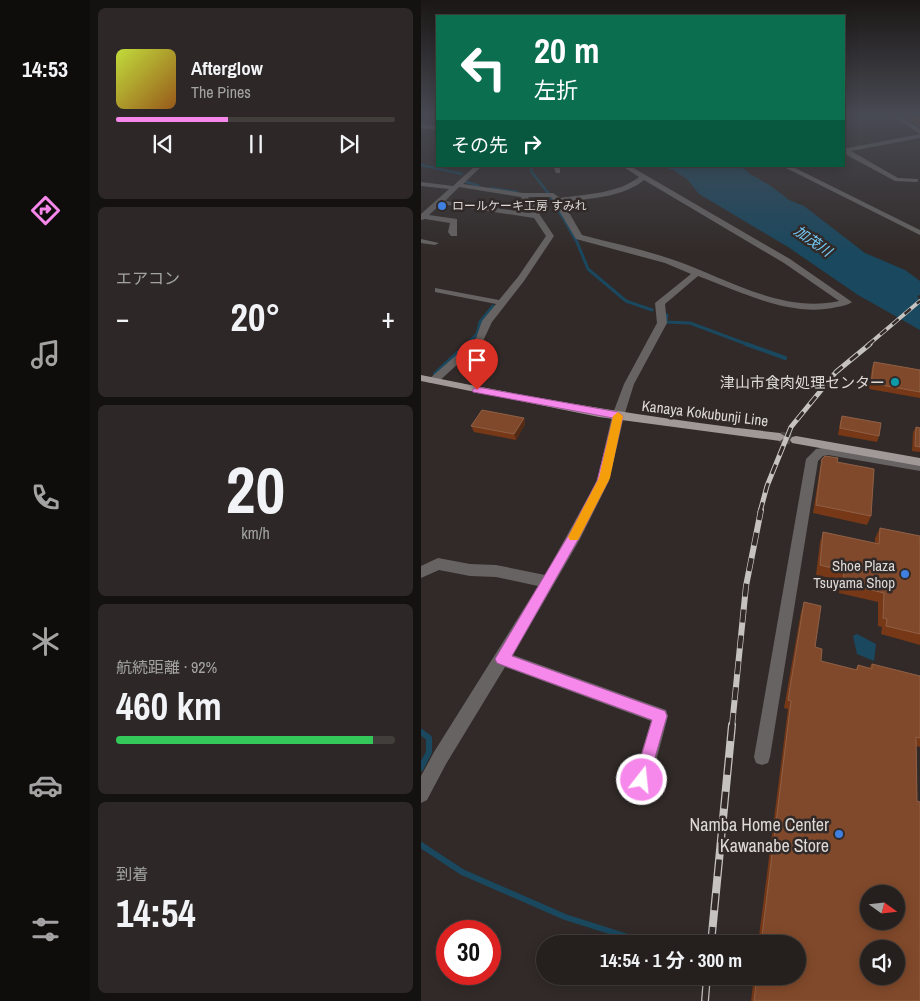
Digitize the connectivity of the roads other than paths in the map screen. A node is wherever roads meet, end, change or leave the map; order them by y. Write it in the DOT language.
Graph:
graph roads {
  1 [pos="862,161"];
  2 [pos="478,167"];
  3 [pos="626,167"];
  4 [pos="787,167"];
  5 [pos="643,178"];
  6 [pos="916,180"];
  7 [pos="421,184"];
  8 [pos="455,186"];
  9 [pos="523,195"];
  10 [pos="558,200"];
  11 [pos="439,202"];
  12 [pos="537,216"];
  13 [pos="422,217"];
  14 [pos="920,233"];
  15 [pos="454,234"];
  16 [pos="421,241"];
  17 [pos="435,244"];
  18 [pos="697,273"];
  19 [pos="438,290"];
  20 [pos="502,303"];
  21 [pos="421,378"];
  22 [pos="433,381"];
  23 [pos="618,416"];
  24 [pos="780,438"];
  25 [pos="796,440"];
  26 [pos="920,462"];
  27 [pos="920,467"];
  28 [pos="421,572"];
  29 [pos="548,582"];
  30 [pos="502,659"];
  31 [pos="762,757"];
  32 [pos="642,780"];
  33 [pos="421,794"];
  1 -- 6 [label="street"];
  2 -- 8 [label="street"];
  3 -- 5 [label="street"];
  4 -- 14 [label="street"];
  5 -- 10 [label="street"];
  5 -- 18 [label="street"];
  7 -- 8 [label="street"];
  8 -- 9 [label="street"];
  8 -- 11 [label="street"];
  9 -- 10 [label="street"];
  9 -- 12 [label="street"];
  10 -- 18 [label="street"];
  11 -- 12 [label="street"];
  11 -- 13 [label="street"];
  12 -- 20 [label="street"];
  13 -- 15 [label="street"];
  16 -- 17 [label="street"];
  18 -- 23 [label="street"];
  19 -- 20 [label="street"];
  20 -- 22 [label="street"];
  21 -- 22 [label="main road, Kanaya Kokubunji Line"];
  22 -- 23 [label="main road, Kanaya Kokubunji Line"];
  23 -- 24 [label="main road, Kanaya Kokubunji Line"];
  23 -- 29 [label="street"];
  25 -- 26 [label="main road"];
  27 -- 31 [label="street"];
  28 -- 29 [label="street"];
  29 -- 30 [label="street"];
  30 -- 32 [label="street"];
  30 -- 33 [label="street"];
}
